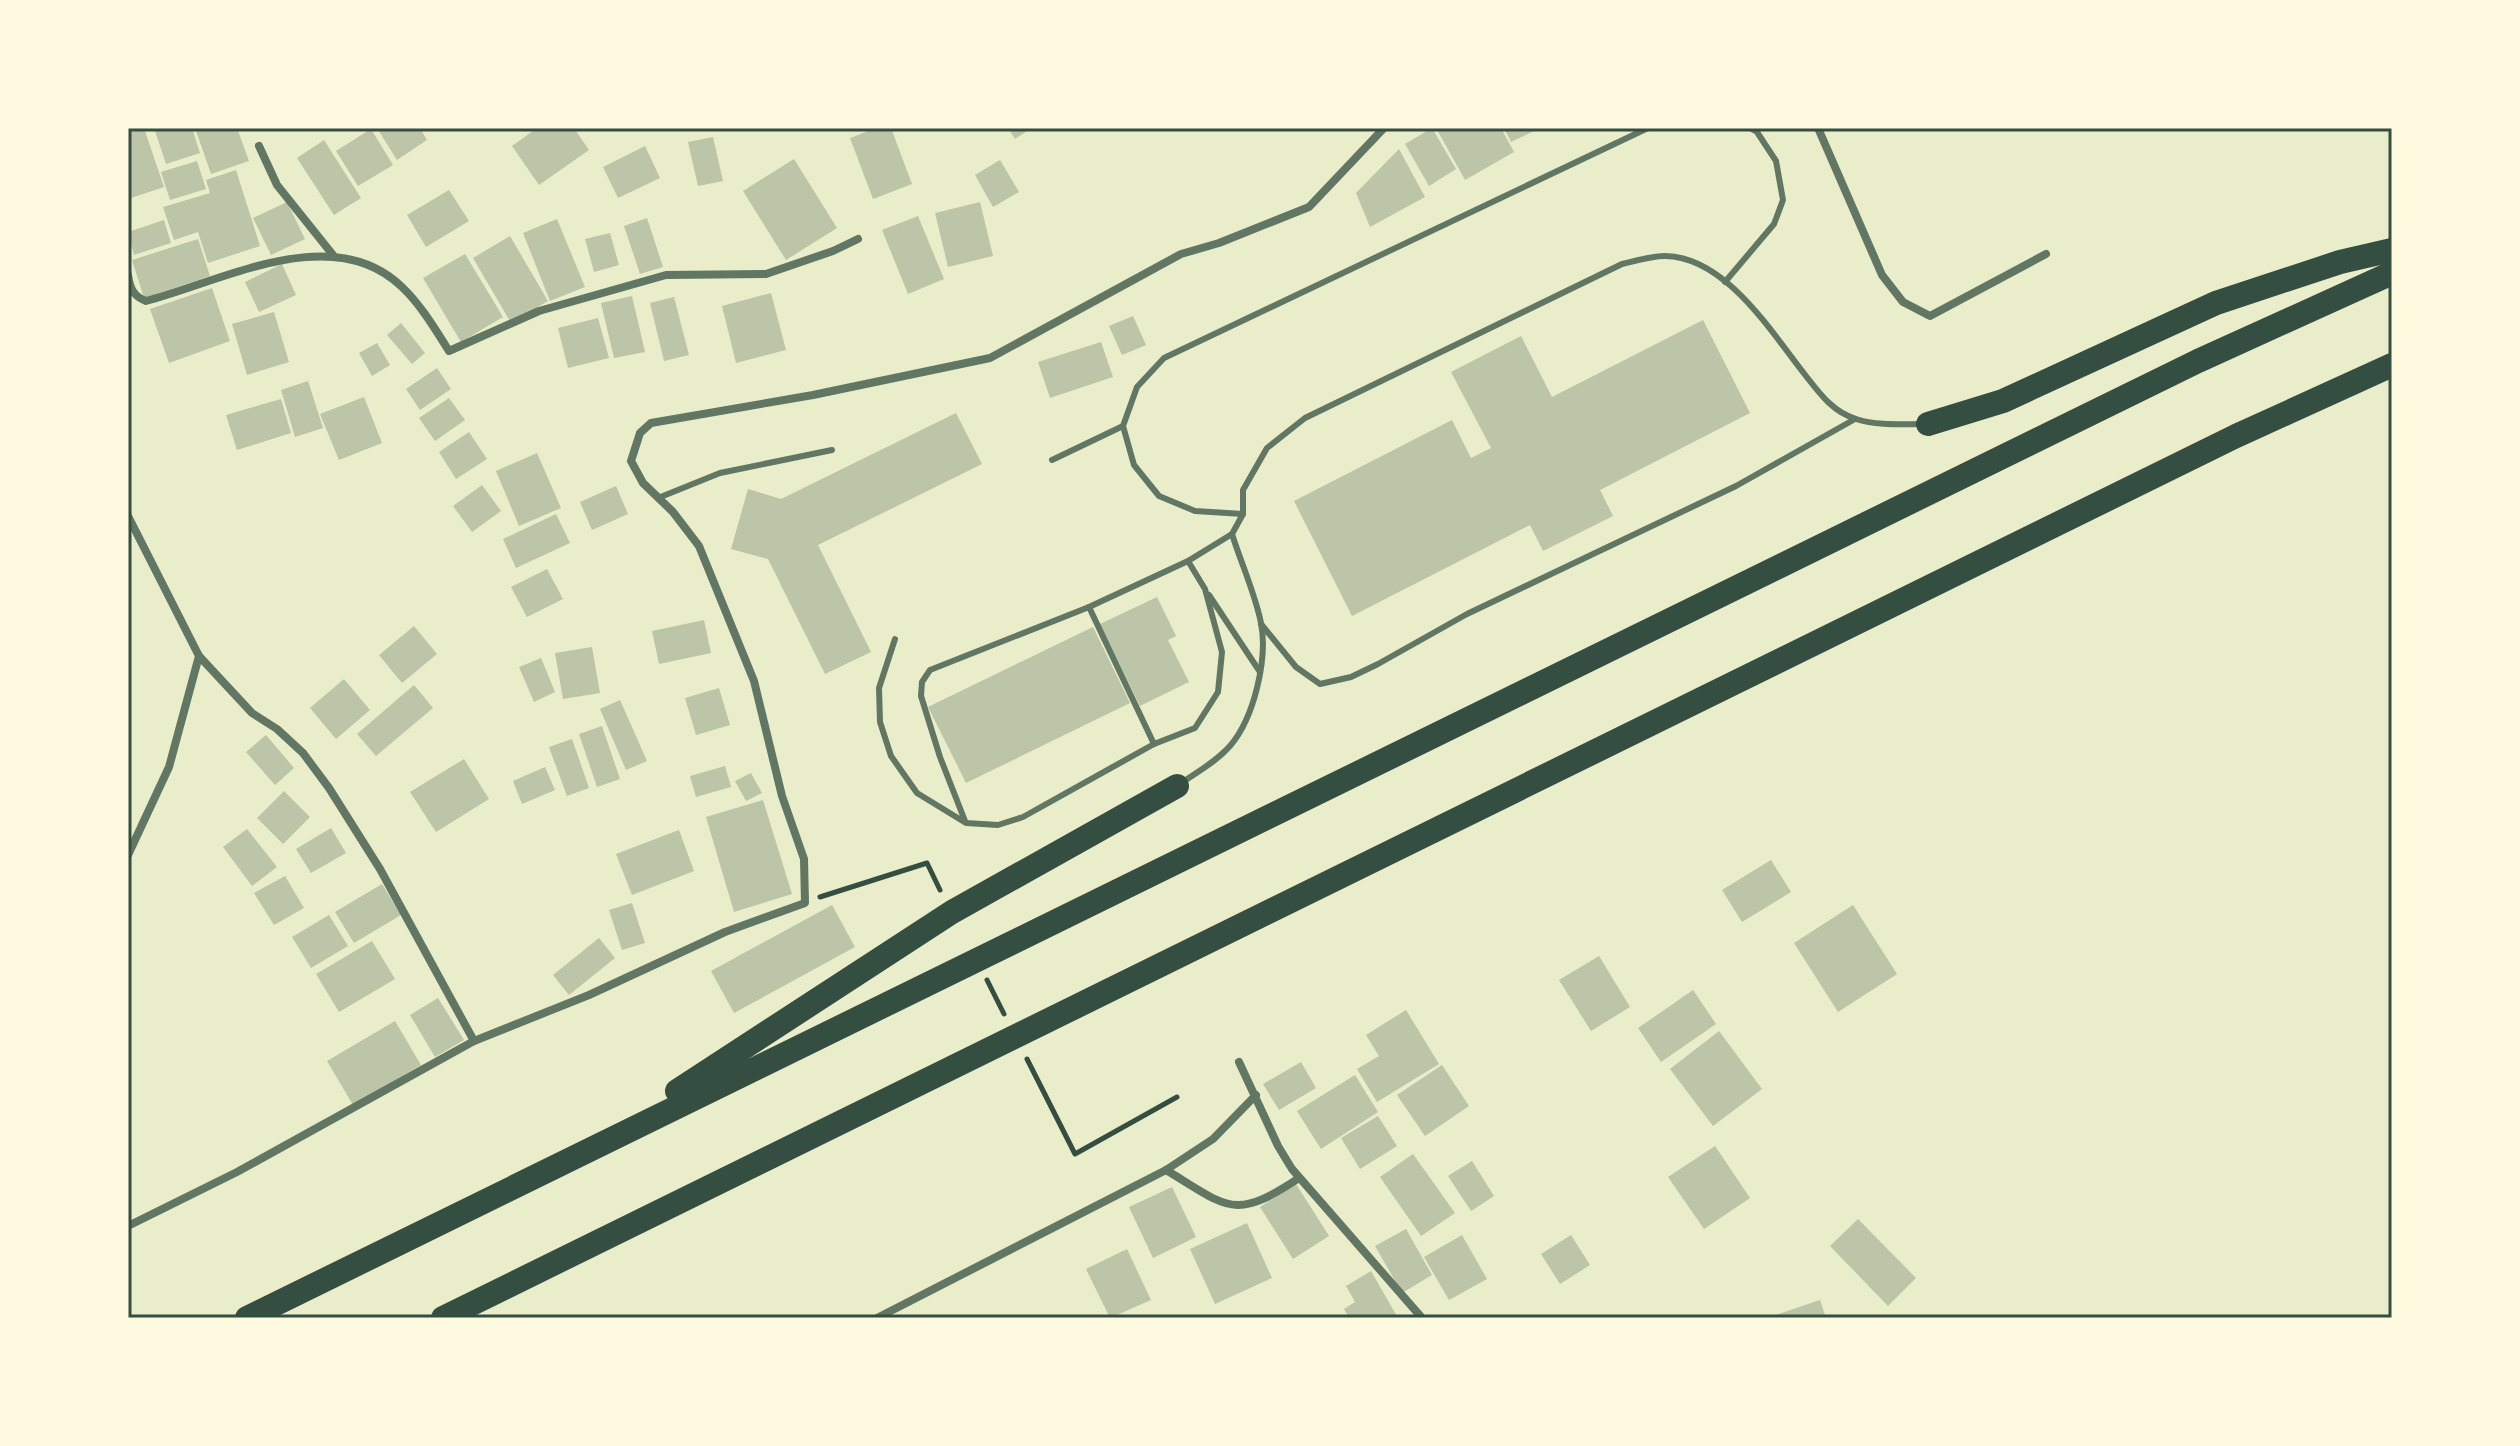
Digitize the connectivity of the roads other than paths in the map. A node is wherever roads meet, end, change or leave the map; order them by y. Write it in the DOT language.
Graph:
graph roads {
  1 [pos="1384,128"];
  2 [pos="1648,128"];
  3 [pos="1750,128"];
  4 [pos="1818,128"];
  5 [pos="259,146"];
  6 [pos="858,239"];
  7 [pos="2392,250"];
  8 [pos="2046,254"];
  9 [pos="333,255"];
  10 [pos="2392,273"];
  11 [pos="128,275"];
  12 [pos="1725,282"];
  13 [pos="2392,365"];
  14 [pos="1855,419"];
  15 [pos="1928,424"];
  16 [pos="1123,426"];
  17 [pos="832,450"];
  18 [pos="1052,460"];
  19 [pos="658,498"];
  20 [pos="1243,514"];
  21 [pos="128,516"];
  22 [pos="1232,534"];
  23 [pos="1188,561"];
  24 [pos="1205,589"];
  25 [pos="1089,607"];
  26 [pos="1261,624"];
  27 [pos="895,639"];
  28 [pos="199,656"];
  29 [pos="1260,672"];
  30 [pos="1154,744"];
  31 [pos="1177,786"];
  32 [pos="966,823"];
  33 [pos="128,855"];
  34 [pos="474,1041"];
  35 [pos="1239,1062"];
  36 [pos="1256,1095"];
  37 [pos="588,1149"];
  38 [pos="1166,1170"];
  39 [pos="1299,1178"];
  40 [pos="128,1226"];
  41 [pos="247,1318"];
  42 [pos="443,1318"];
  43 [pos="877,1318"];
  44 [pos="1422,1318"];
  1 -- 19 [label="street"];
  2 -- 16 [label="lane"];
  3 -- 12 [label="lane"];
  4 -- 8 [label="street"];
  5 -- 9 [label="street"];
  6 -- 9 [label="street"];
  7 -- 15 [label="highway"];
  9 -- 11 [label="street"];
  10 -- 37 [label="highway"];
  12 -- 14 [label="lane"];
  12 -- 20 [label="lane"];
  13 -- 42 [label="highway"];
  14 -- 15 [label="lane"];
  14 -- 26 [label="lane"];
  16 -- 18 [label="lane"];
  16 -- 20 [label="lane"];
  17 -- 19 [label="lane"];
  19 -- 34 [label="street"];
  20 -- 22 [label="lane"];
  21 -- 28 [label="street"];
  22 -- 23 [label="lane"];
  22 -- 26 [label="lane"];
  23 -- 24 [label="lane"];
  23 -- 25 [label="lane"];
  24 -- 29 [label="lane"];
  24 -- 30 [label="lane"];
  25 -- 30 [label="lane"];
  25 -- 32 [label="lane"];
  26 -- 29 [label="lane"];
  27 -- 32 [label="lane"];
  28 -- 33 [label="street"];
  28 -- 34 [label="street"];
  29 -- 31 [label="lane"];
  30 -- 32 [label="lane"];
  31 -- 37 [label="highway"];
  34 -- 40 [label="street"];
  35 -- 36 [label="street"];
  36 -- 38 [label="street"];
  36 -- 39 [label="street"];
  37 -- 41 [label="highway"];
  38 -- 39 [label="street"];
  38 -- 43 [label="street"];
  39 -- 44 [label="street"];
}
